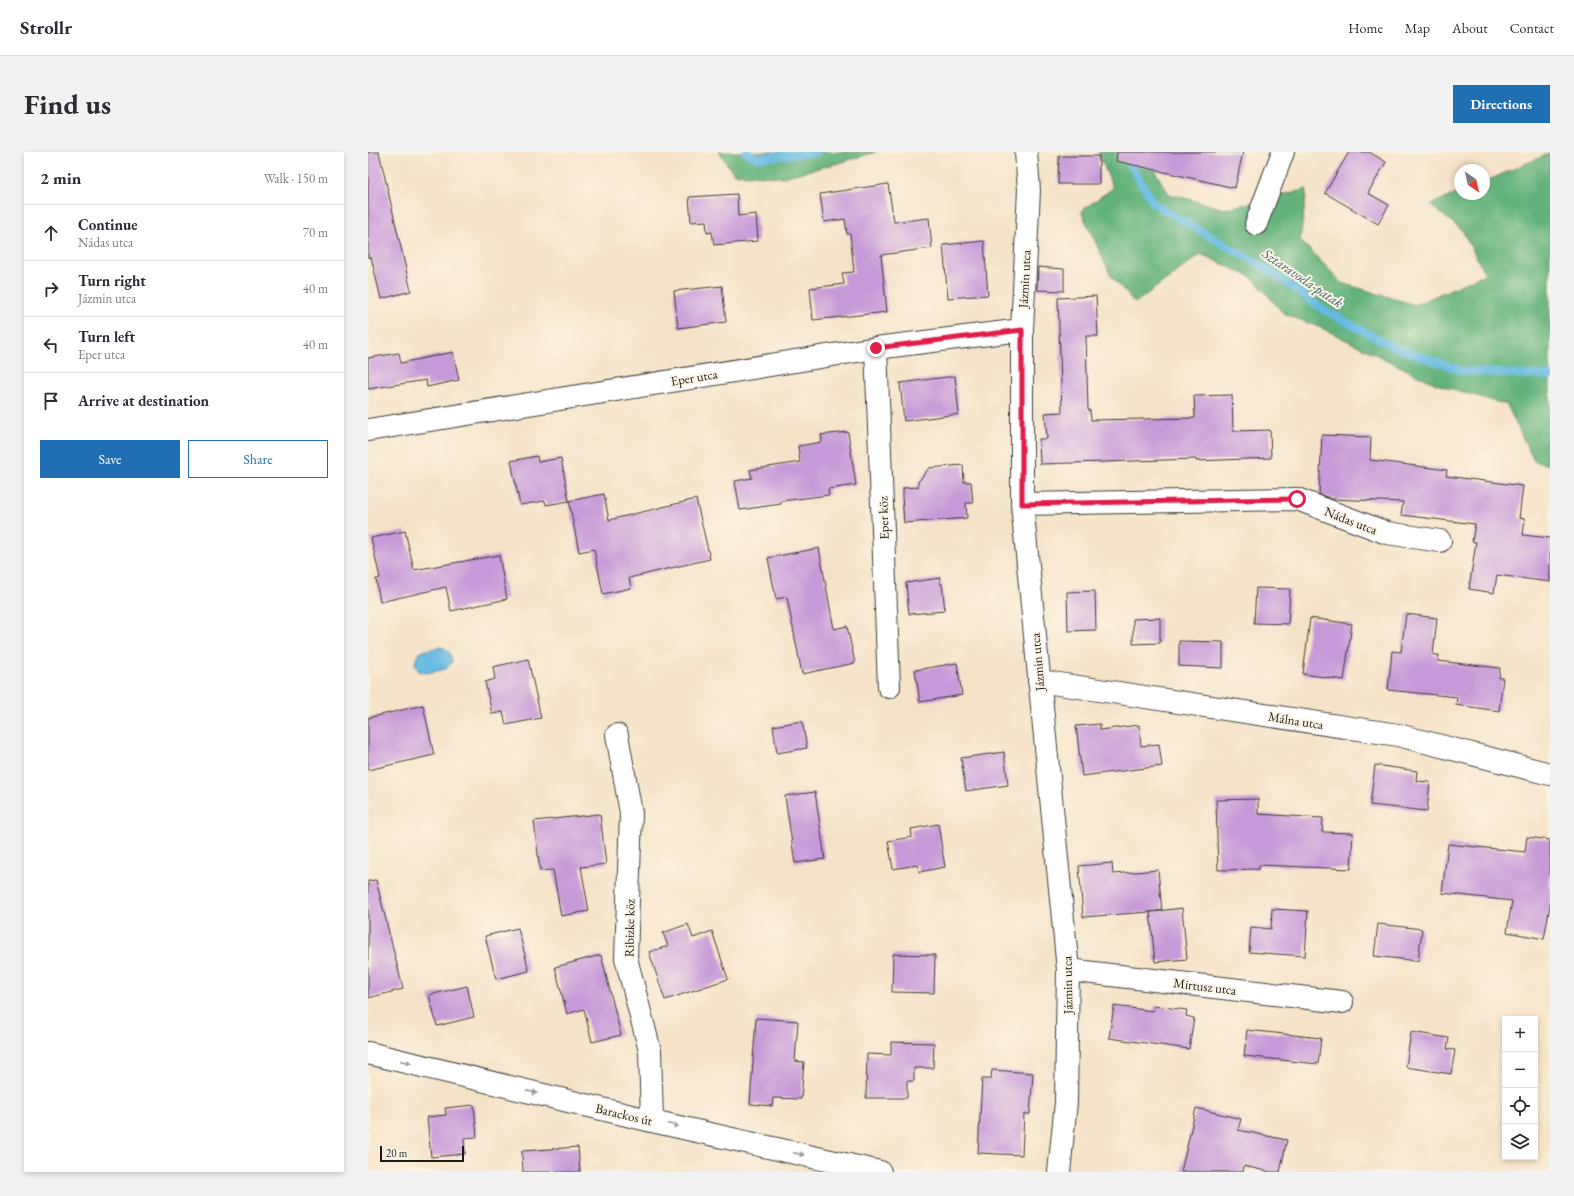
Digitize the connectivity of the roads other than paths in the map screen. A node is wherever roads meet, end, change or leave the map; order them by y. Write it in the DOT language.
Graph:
graph roads {
  1 [pos="1026,152"];
  2 [pos="1283,152"];
  3 [pos="1256,224"];
  4 [pos="1022,330"];
  5 [pos="876,348"];
  6 [pos="368,430"];
  7 [pos="1022,504"];
  8 [pos="1440,542"];
  9 [pos="1039,682"];
  10 [pos="889,687"];
  11 [pos="617,735"];
  12 [pos="1550,774"];
  13 [pos="1068,970"];
  14 [pos="1342,1002"];
  15 [pos="368,1053"];
  16 [pos="652,1121"];
  17 [pos="880,1172"];
  18 [pos="1059,1172"];
  1 -- 4 [label="street, Jázmin utca"];
  2 -- 3 [label="street"];
  4 -- 5 [label="street, Eper utca"];
  4 -- 7 [label="street, Jázmin utca"];
  5 -- 6 [label="street, Eper utca"];
  5 -- 10 [label="street, Eper köz"];
  7 -- 8 [label="street, Nádas utca"];
  7 -- 9 [label="street, Jázmin utca"];
  9 -- 12 [label="street, Málna utca"];
  9 -- 13 [label="street, Jázmin utca"];
  11 -- 16 [label="street, Ribizke köz"];
  13 -- 14 [label="street, Mirtusz utca"];
  13 -- 18 [label="street, Jázmin utca"];
  15 -- 16 [label="street, Barackos út, one-way"];
  16 -- 17 [label="street, Barackos út, one-way"];
}
